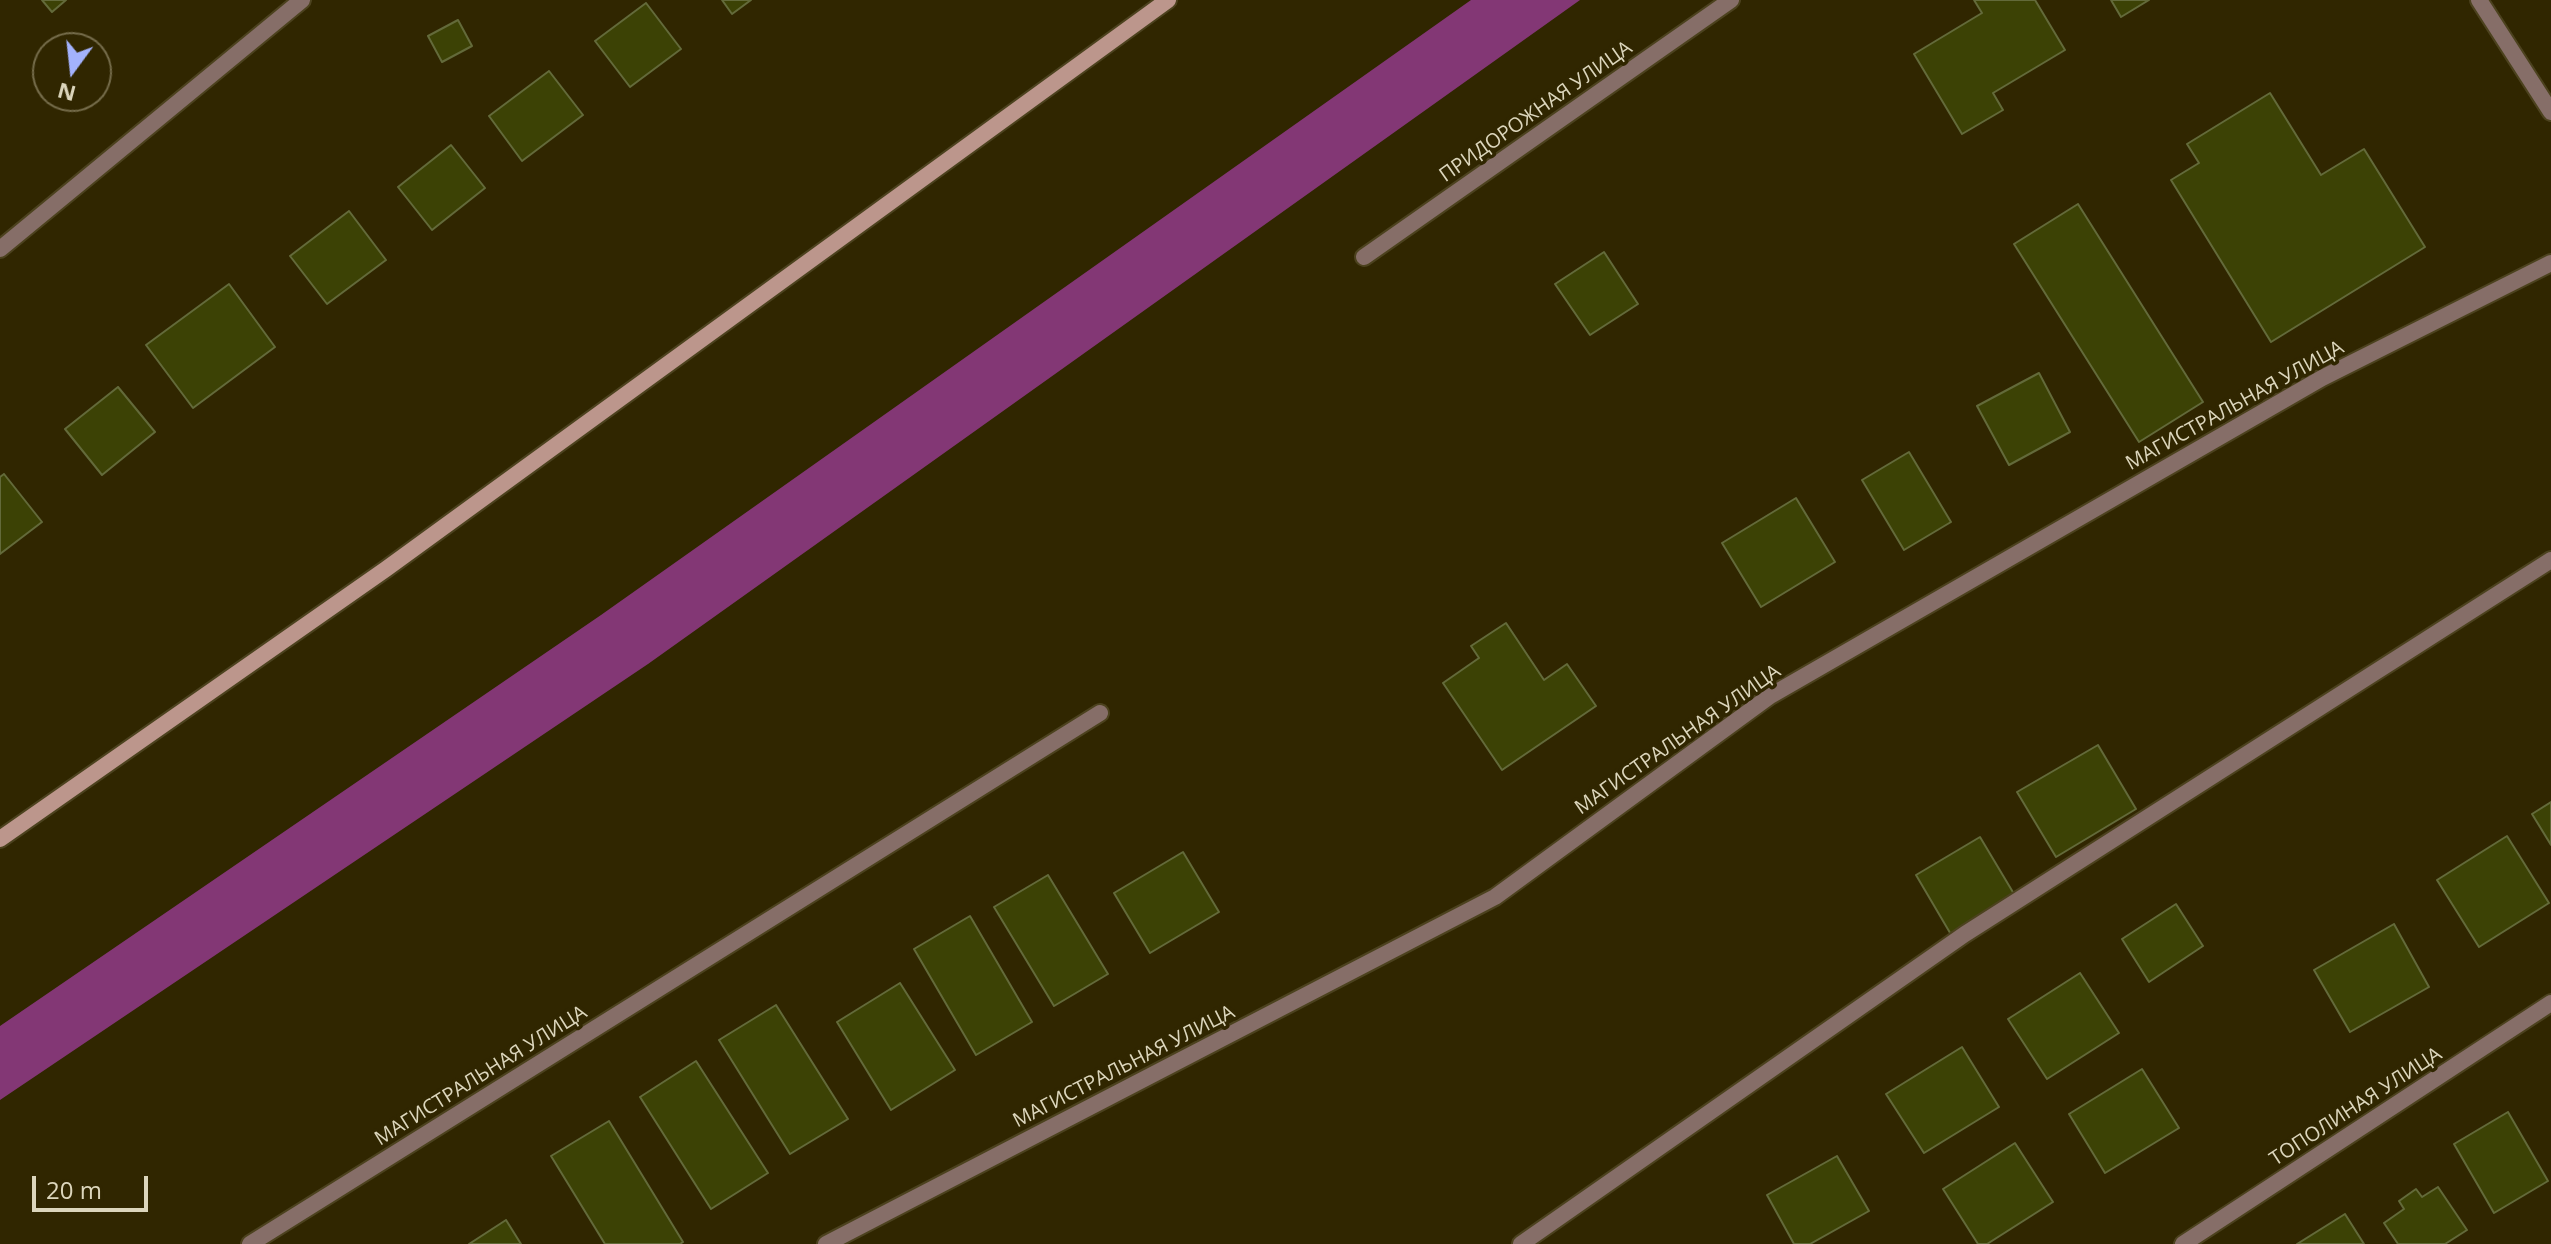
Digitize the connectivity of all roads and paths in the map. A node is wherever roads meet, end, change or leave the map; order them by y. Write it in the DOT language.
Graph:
graph roads {
  1 [pos="302,0"];
  2 [pos="1168,0"];
  3 [pos="1731,0"];
  4 [pos="2479,0"];
  5 [pos="2551,112"];
  6 [pos="0,249"];
  7 [pos="1364,257"];
  8 [pos="2551,263"];
  9 [pos="2551,560"];
  10 [pos="1100,713"];
  11 [pos="0,839"];
  12 [pos="2551,1003"];
  13 [pos="250,1244"];
  14 [pos="826,1244"];
  15 [pos="1521,1244"];
  16 [pos="2183,1244"];
  1 -- 6 [label="street"];
  2 -- 11 [label="main road"];
  3 -- 7 [label="street, ПРИДОРОЖНАЯ УЛИЦА"];
  4 -- 5 [label="street"];
  8 -- 14 [label="street, МАГИСТРАЛЬНАЯ УЛИЦА"];
  9 -- 15 [label="street"];
  10 -- 13 [label="street, МАГИСТРАЛЬНАЯ УЛИЦА"];
  12 -- 16 [label="street, ТОПОЛИНАЯ УЛИЦА"];
}
